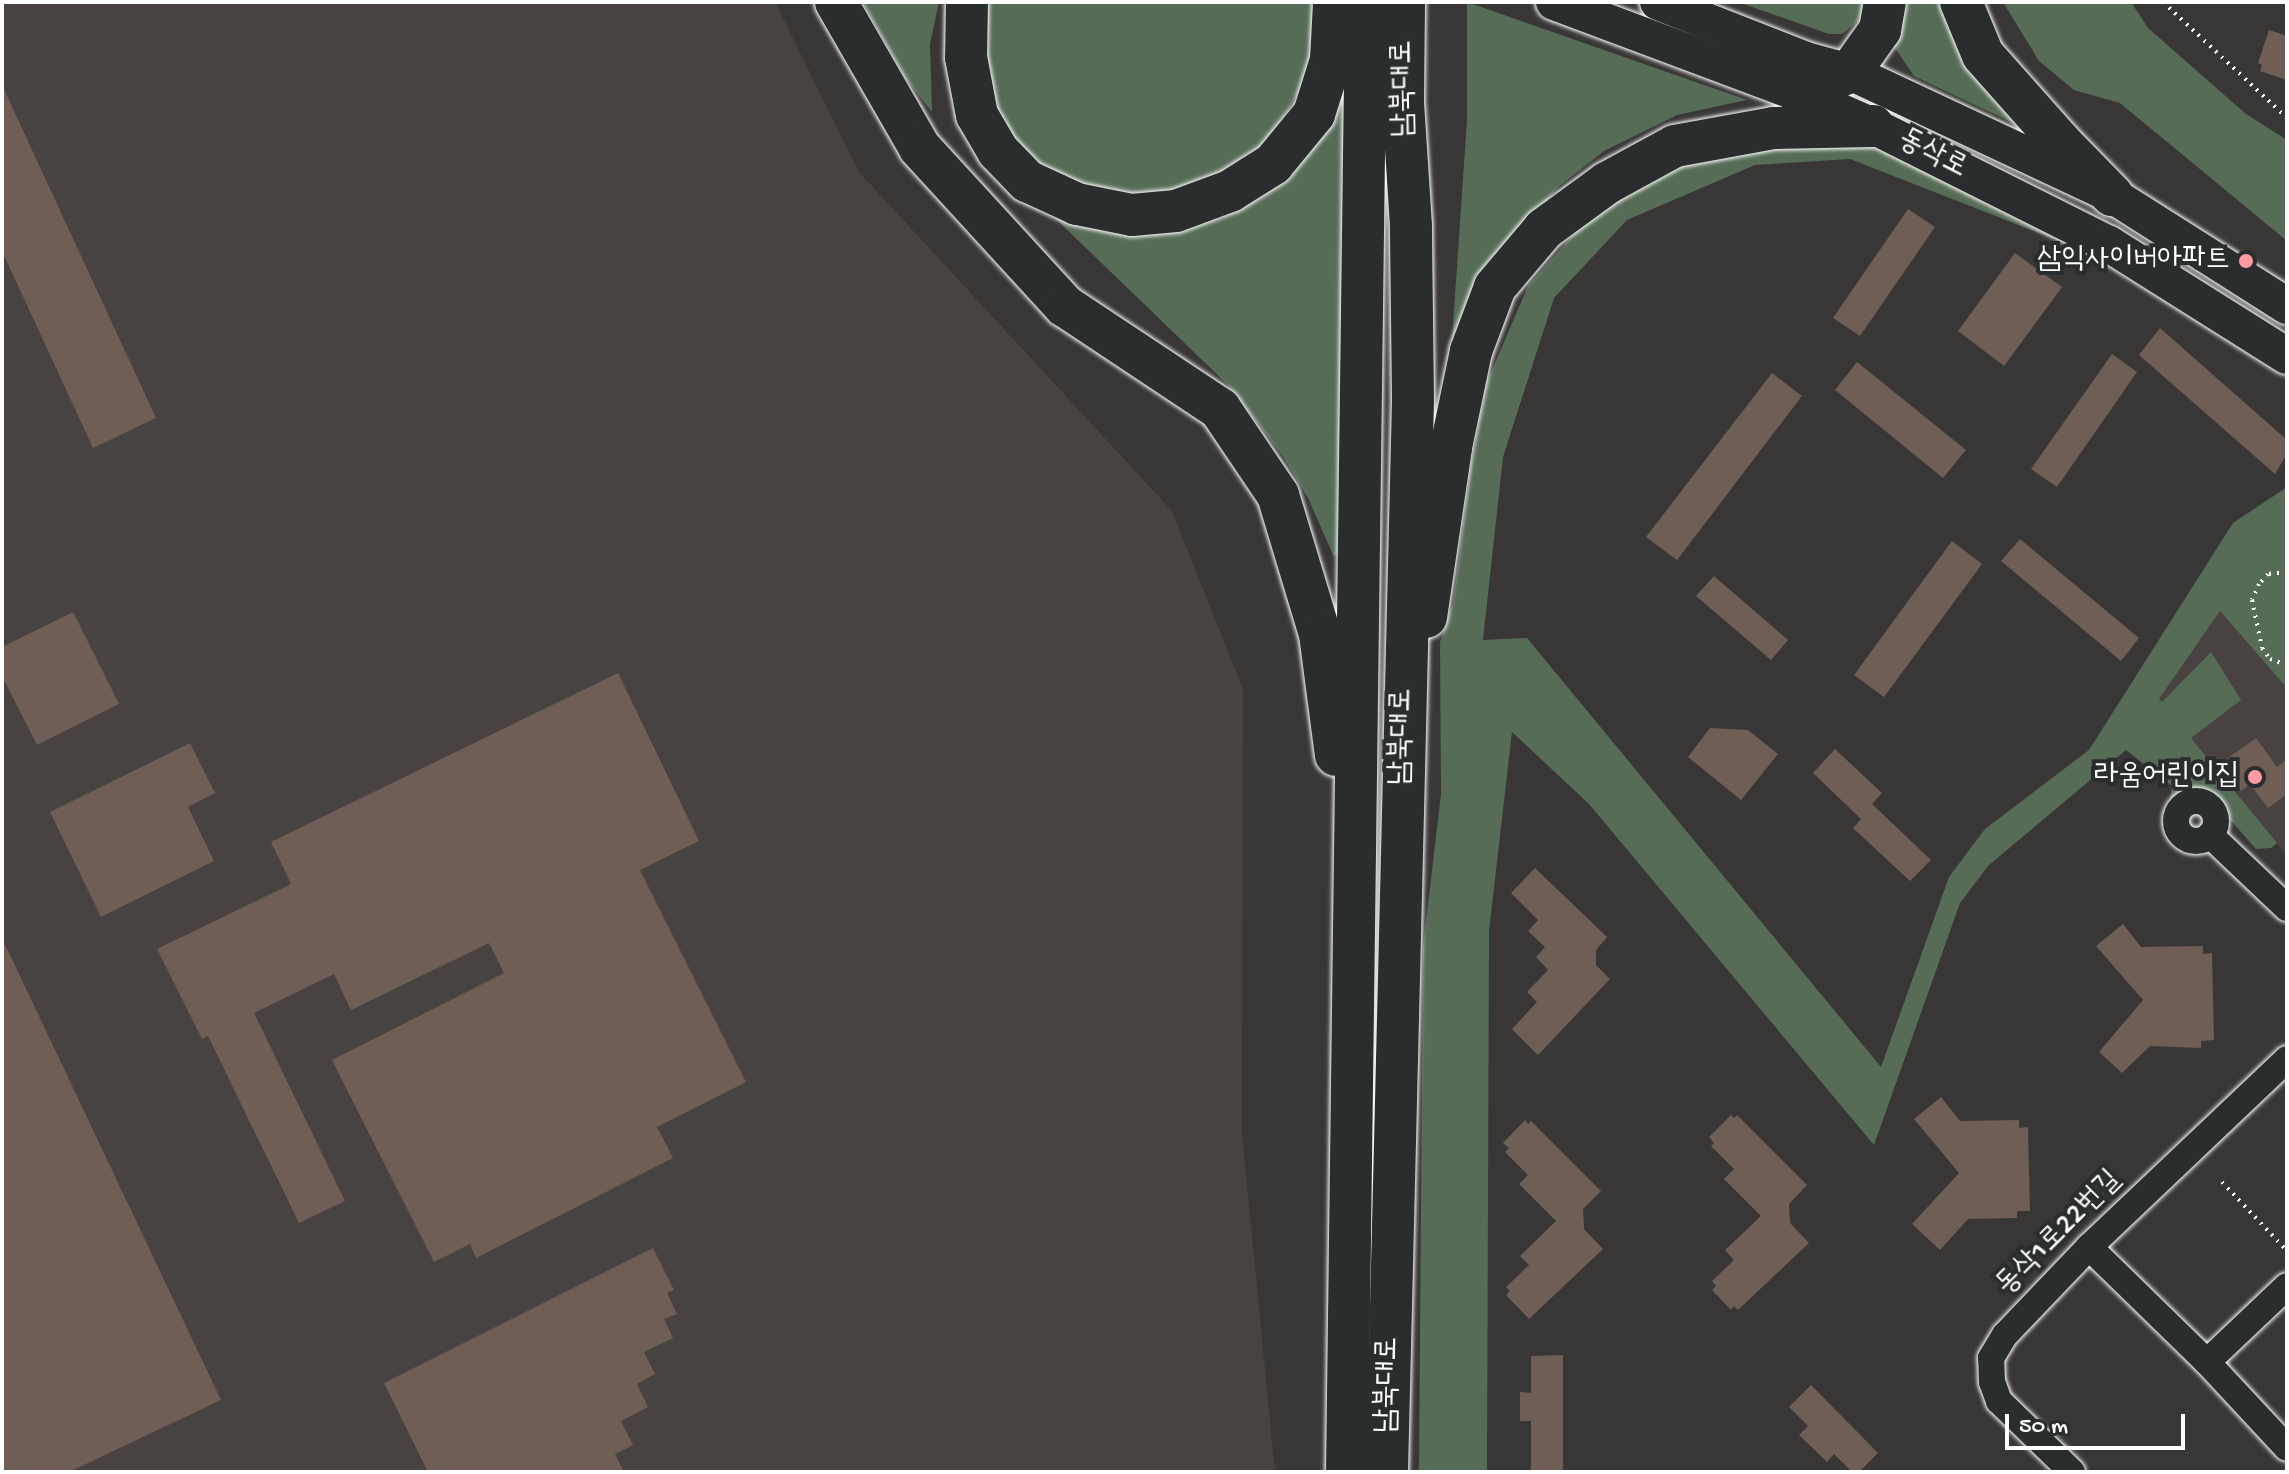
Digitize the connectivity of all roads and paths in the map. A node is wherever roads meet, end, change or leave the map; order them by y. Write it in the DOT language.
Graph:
graph roads {
  1 [pos="967,2"];
  2 [pos="1334,2"];
  3 [pos="1366,2"];
  4 [pos="1404,2"];
  5 [pos="1424,2"];
  6 [pos="1554,2"];
  7 [pos="1658,2"];
  8 [pos="1885,2"];
  9 [pos="1961,2"];
  10 [pos="2163,2"];
  11 [pos="841,9"];
  12 [pos="1850,72"];
  13 [pos="1798,93"];
  14 [pos="2287,118"];
  15 [pos="1873,126"];
  16 [pos="2112,195"];
  17 [pos="1411,226"];
  18 [pos="2287,306"];
  19 [pos="2287,356"];
  20 [pos="2287,572"];
  21 [pos="2287,665"];
  22 [pos="1403,752"];
  23 [pos="2210,835"];
  24 [pos="1353,879"];
  25 [pos="2287,908"];
  26 [pos="2283,1071"];
  27 [pos="2222,1182"];
  28 [pos="2089,1247"];
  29 [pos="2287,1251"];
  30 [pos="2287,1286"];
  31 [pos="2207,1362"];
  32 [pos="2287,1448"];
  33 [pos="1347,1472"];
  34 [pos="1387,1472"];
  35 [pos="2072,1472"];
  1 -- 2 [label="highway"];
  3 -- 24 [label="highway, 남북대로"];
  4 -- 17 [label="highway, 남북대로"];
  5 -- 17 [label="highway"];
  6 -- 13 [label="main road, 동삭로"];
  7 -- 12 [label="main road, 동삭로"];
  8 -- 12 [label="highway"];
  9 -- 16 [label="highway"];
  10 -- 14 [label="path"];
  11 -- 24 [label="highway"];
  12 -- 13 [label="highway"];
  12 -- 16 [label="main road, 동삭로"];
  13 -- 15 [label="main road, 동삭로"];
  15 -- 19 [label="main road, 동삭로"];
  15 -- 22 [label="highway"];
  16 -- 18 [label="main road, 동삭로"];
  17 -- 22 [label="highway, 남북대로"];
  20 -- 21 [label="path"];
  22 -- 34 [label="highway, 남북대로"];
  23 -- 25 [label="street"];
  24 -- 33 [label="highway, 남북대로"];
  26 -- 28 [label="street, 동삭1로22번길"];
  27 -- 29 [label="path"];
  28 -- 31 [label="street"];
  28 -- 35 [label="street, 동삭1로22번길"];
  30 -- 31 [label="street"];
  31 -- 32 [label="street"];
}
